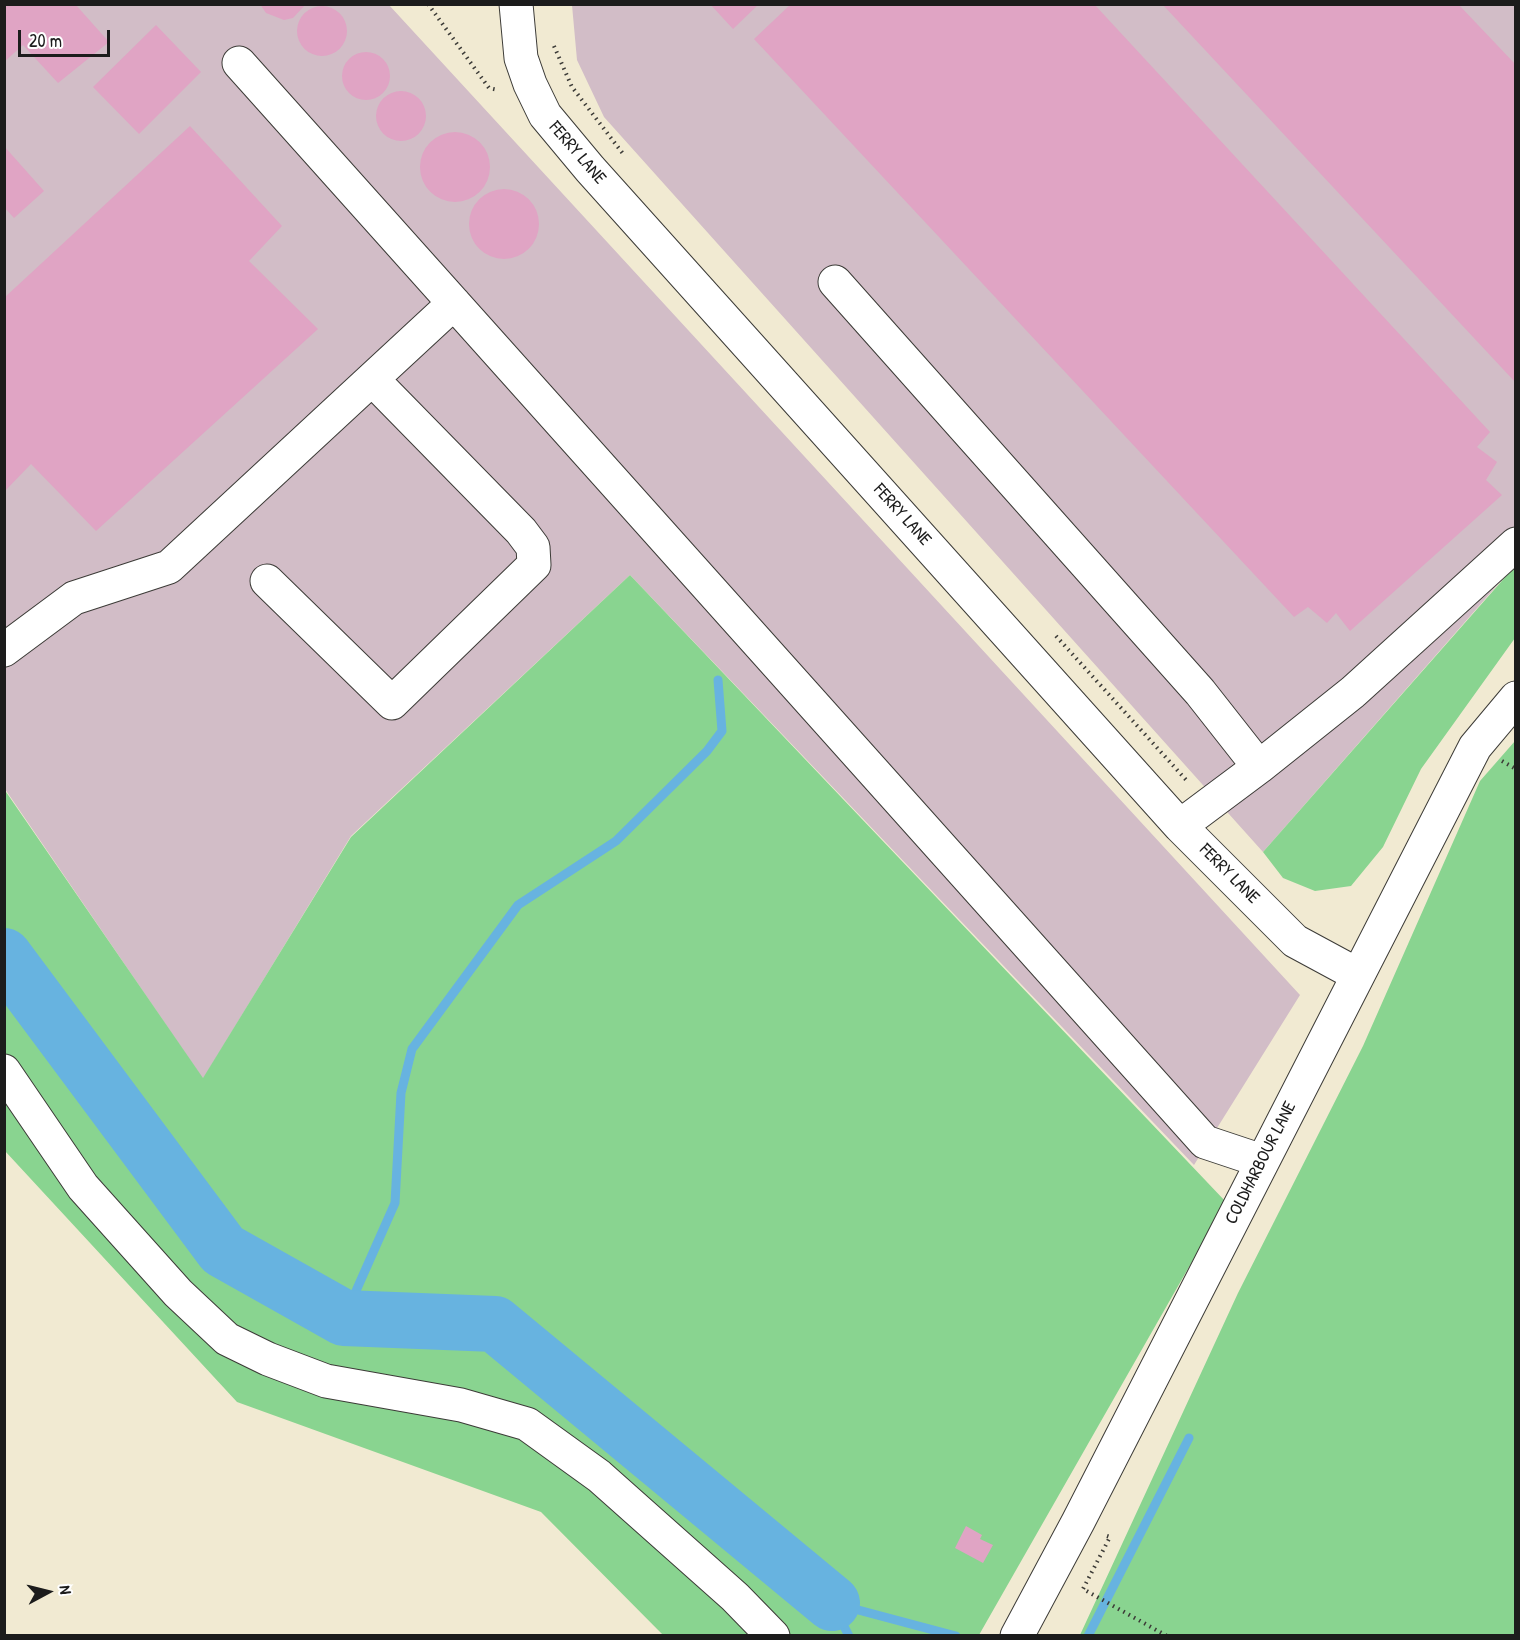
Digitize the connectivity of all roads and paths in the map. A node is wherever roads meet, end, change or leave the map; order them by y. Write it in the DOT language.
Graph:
graph roads {
  1 [pos="428,4"];
  2 [pos="516,4"];
  3 [pos="551,38"];
  4 [pos="239,63"];
  5 [pos="530,84"];
  6 [pos="632,164"];
  7 [pos="835,282"];
  8 [pos="454,303"];
  9 [pos="373,380"];
  10 [pos="1515,544"];
  11 [pos="267,581"];
  12 [pos="4,650"];
  13 [pos="1078,659"];
  14 [pos="1515,698"];
  15 [pos="1259,766"];
  16 [pos="1208,804"];
  17 [pos="1180,826"];
  18 [pos="1358,975"];
  19 [pos="4,1071"];
  20 [pos="1262,1161"];
  21 [pos="1085,1591"];
  22 [pos="773,1635"];
  23 [pos="1017,1635"];
  24 [pos="1167,1635"];
  1 -- 5 [label="path"];
  2 -- 5 [label="street, FERRY LANE"];
  3 -- 6 [label="path"];
  4 -- 8 [label="street"];
  5 -- 17 [label="street, FERRY LANE"];
  7 -- 15 [label="street"];
  8 -- 9 [label="street"];
  8 -- 20 [label="street"];
  9 -- 11 [label="street"];
  9 -- 12 [label="street"];
  10 -- 15 [label="street"];
  13 -- 16 [label="path"];
  14 -- 18 [label="street, COLDHARBOUR LANE"];
  15 -- 16 [label="street"];
  16 -- 17 [label="street"];
  17 -- 18 [label="street, FERRY LANE"];
  18 -- 20 [label="street, COLDHARBOUR LANE"];
  19 -- 22 [label="street"];
  20 -- 23 [label="street, COLDHARBOUR LANE"];
  21 -- 24 [label="path"];
}
